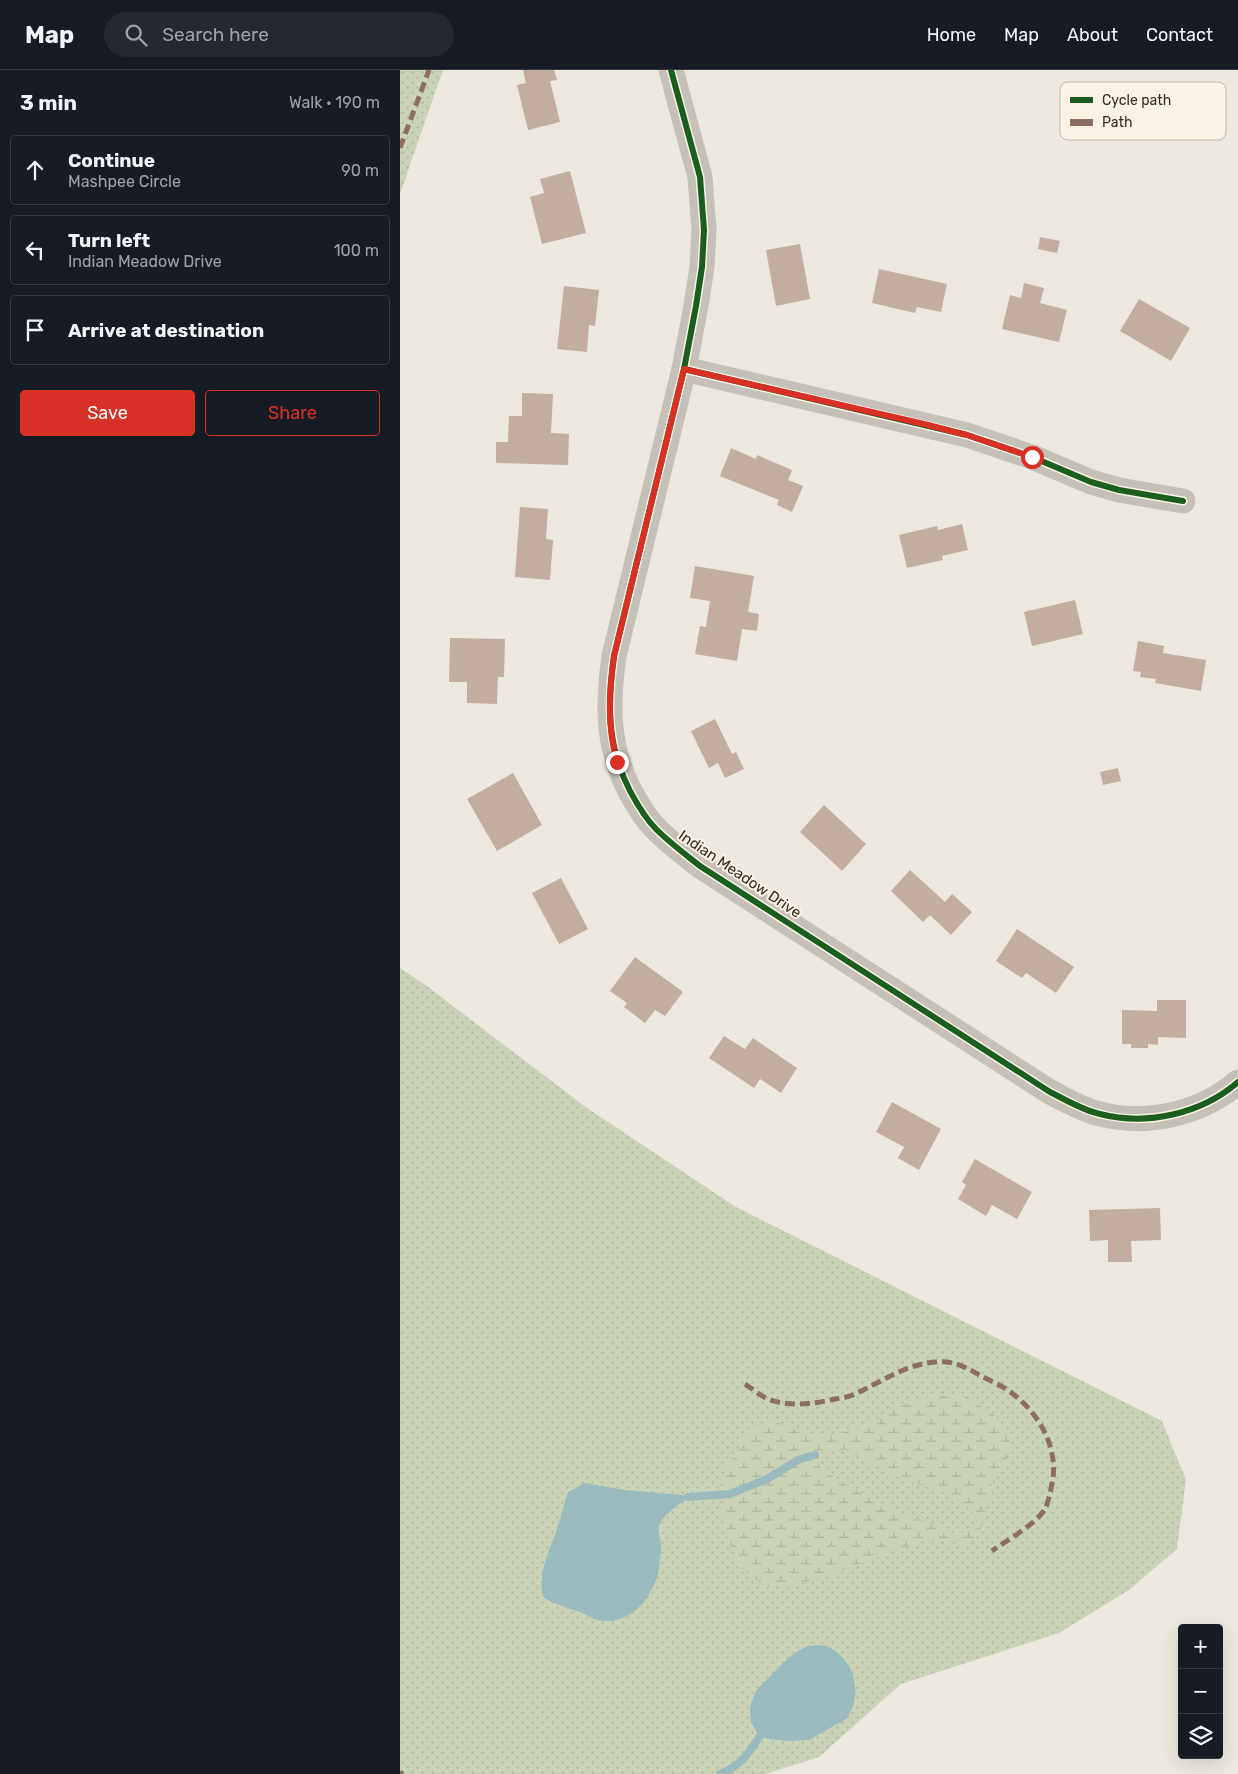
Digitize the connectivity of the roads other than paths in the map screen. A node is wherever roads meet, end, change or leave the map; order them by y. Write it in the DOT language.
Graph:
graph roads {
  1 [pos="671,70"];
  2 [pos="684,369"];
  3 [pos="1183,501"];
  4 [pos="1238,1082"];
  1 -- 2 [label="street, Indian Meadow Drive"];
  2 -- 3 [label="street"];
  2 -- 4 [label="street, Indian Meadow Drive"];
}
